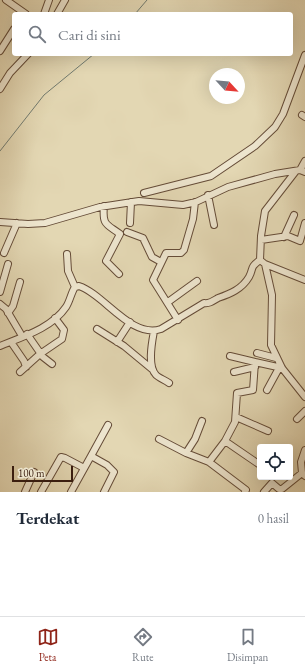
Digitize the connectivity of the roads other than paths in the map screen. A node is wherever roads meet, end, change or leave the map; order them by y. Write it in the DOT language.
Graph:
graph roads {
  1 [pos="6,0"];
  2 [pos="49,0"];
  3 [pos="65,0"];
  4 [pos="23,12"];
  5 [pos="45,12"];
  6 [pos="58,12"];
  7 [pos="12,32"];
  8 [pos="0,51"];
  9 [pos="305,55"];
  10 [pos="26,56"];
  11 [pos="0,89"];
  12 [pos="305,161"];
  13 [pos="301,171"];
  14 [pos="144,193"];
  15 [pos="208,195"];
  16 [pos="131,202"];
  17 [pos="195,202"];
  18 [pos="104,206"];
  19 [pos="294,215"];
  20 [pos="0,222"];
  21 [pos="305,222"];
  22 [pos="17,223"];
  23 [pos="130,223"];
  24 [pos="214,225"];
  25 [pos="127,232"];
  26 [pos="284,237"];
  27 [pos="261,240"];
  28 [pos="4,253"];
  29 [pos="67,254"];
  30 [pos="161,262"];
  31 [pos="262,262"];
  32 [pos="8,264"];
  33 [pos="119,274"];
  34 [pos="305,280"];
  35 [pos="197,281"];
  36 [pos="20,282"];
  37 [pos="75,287"];
  38 [pos="0,292"];
  39 [pos="168,302"];
  40 [pos="0,304"];
  41 [pos="8,313"];
  42 [pos="55,318"];
  43 [pos="178,320"];
  44 [pos="130,322"];
  45 [pos="97,329"];
  46 [pos="154,331"];
  47 [pos="25,335"];
  48 [pos="11,342"];
  49 [pos="117,342"];
  50 [pos="0,346"];
  51 [pos="257,353"];
  52 [pos="40,354"];
  53 [pos="230,356"];
  54 [pos="276,358"];
  55 [pos="52,364"];
  56 [pos="255,365"];
  57 [pos="26,367"];
  58 [pos="280,368"];
  59 [pos="153,370"];
  60 [pos="20,372"];
  61 [pos="234,372"];
  62 [pos="169,383"];
  63 [pos="267,390"];
  64 [pos="305,397"];
  65 [pos="305,412"];
  66 [pos="236,417"];
  67 [pos="297,419"];
  68 [pos="202,420"];
  69 [pos="108,425"];
  70 [pos="268,431"];
  71 [pos="159,439"];
  72 [pos="225,441"];
  73 [pos="305,450"];
  74 [pos="186,453"];
  75 [pos="91,456"];
  76 [pos="209,462"];
  77 [pos="257,463"];
  78 [pos="84,468"];
  79 [pos="34,472"];
  80 [pos="303,475"];
  81 [pos="273,480"];
  82 [pos="106,491"];
  83 [pos="247,491"];
  84 [pos="25,492"];
  85 [pos="41,492"];
  86 [pos="71,492"];
  87 [pos="264,492"];
  1 -- 4 [label="street"];
  2 -- 5 [label="street"];
  3 -- 6 [label="street"];
  7 -- 8 [label="street"];
  9 -- 14 [label="street"];
  10 -- 11 [label="street"];
  12 -- 13 [label="street"];
  13 -- 15 [label="street"];
  13 -- 27 [label="street"];
  15 -- 17 [label="street"];
  15 -- 24 [label="street"];
  16 -- 17 [label="street"];
  16 -- 18 [label="street"];
  16 -- 23 [label="street"];
  17 -- 30 [label="street"];
  18 -- 22 [label="street"];
  18 -- 33 [label="street"];
  19 -- 26 [label="street"];
  20 -- 22 [label="street"];
  21 -- 26 [label="street"];
  22 -- 28 [label="street"];
  25 -- 30 [label="street"];
  26 -- 27 [label="street"];
  27 -- 31 [label="street"];
  29 -- 37 [label="street"];
  30 -- 39 [label="street"];
  31 -- 34 [label="street"];
  31 -- 43 [label="street"];
  31 -- 54 [label="street"];
  32 -- 38 [label="street"];
  35 -- 39 [label="street"];
  36 -- 41 [label="street"];
  37 -- 42 [label="street"];
  37 -- 44 [label="street"];
  39 -- 43 [label="street"];
  40 -- 41 [label="street"];
  41 -- 47 [label="street"];
  42 -- 47 [label="street"];
  42 -- 52 [label="street"];
  43 -- 46 [label="street"];
  44 -- 46 [label="street"];
  44 -- 49 [label="street"];
  45 -- 49 [label="street"];
  46 -- 59 [label="street"];
  47 -- 48 [label="street"];
  47 -- 52 [label="street"];
  48 -- 50 [label="street"];
  48 -- 57 [label="street"];
  49 -- 59 [label="street"];
  51 -- 54 [label="street"];
  52 -- 55 [label="street"];
  52 -- 57 [label="street"];
  53 -- 56 [label="street"];
  54 -- 58 [label="street"];
  56 -- 58 [label="street"];
  56 -- 61 [label="street"];
  56 -- 66 [label="street"];
  57 -- 60 [label="street"];
  58 -- 63 [label="street"];
  58 -- 64 [label="street"];
  59 -- 62 [label="street"];
  65 -- 67 [label="street"];
  66 -- 70 [label="street"];
  66 -- 72 [label="street"];
  68 -- 74 [label="street"];
  69 -- 75 [label="street"];
  71 -- 74 [label="street"];
  72 -- 76 [label="street"];
  72 -- 77 [label="street"];
  73 -- 80 [label="street"];
  74 -- 76 [label="street"];
  75 -- 78 [label="street"];
  75 -- 82 [label="street"];
  76 -- 83 [label="street"];
  78 -- 85 [label="street"];
  78 -- 86 [label="street"];
  79 -- 84 [label="street"];
  80 -- 81 [label="street"];
  81 -- 87 [label="street"];
}
